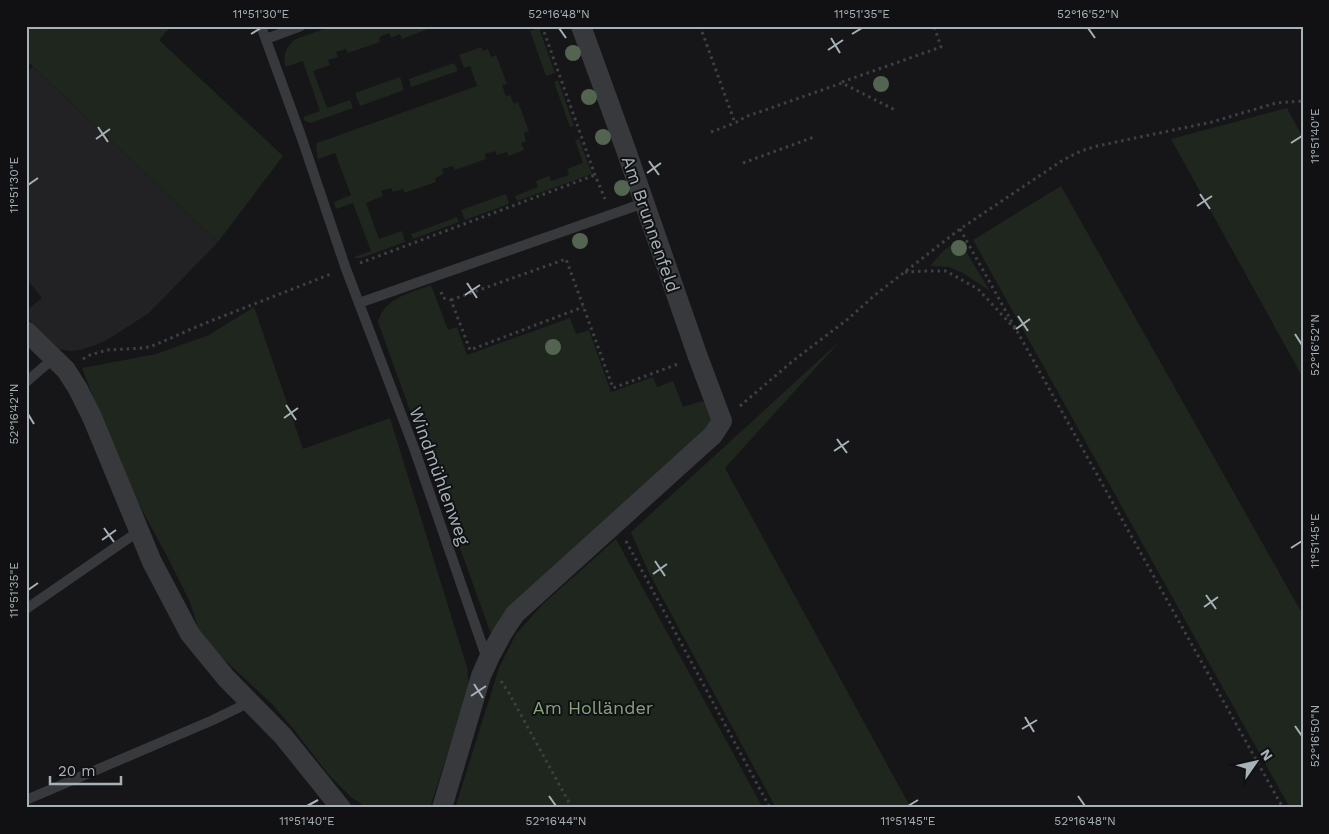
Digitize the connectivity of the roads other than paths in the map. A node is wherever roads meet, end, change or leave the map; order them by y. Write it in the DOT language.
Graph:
graph roads {
  1 [pos="261,26"];
  2 [pos="301,26"];
  3 [pos="580,26"];
  4 [pos="266,39"];
  5 [pos="644,203"];
  6 [pos="359,303"];
  7 [pos="26,331"];
  8 [pos="60,364"];
  9 [pos="26,382"];
  10 [pos="139,531"];
  11 [pos="26,609"];
  12 [pos="487,660"];
  13 [pos="250,702"];
  14 [pos="26,800"];
  15 [pos="341,808"];
  16 [pos="442,808"];
  1 -- 4 [label="lane, Windmühlenweg"];
  2 -- 4 [label="lane"];
  3 -- 5 [label="street, Am Brunnenfeld"];
  4 -- 6 [label="lane, Windmühlenweg"];
  5 -- 6 [label="lane"];
  5 -- 12 [label="street, Am Brunnenfeld"];
  6 -- 12 [label="lane, Windmühlenweg"];
  7 -- 8 [label="street"];
  8 -- 9 [label="lane"];
  8 -- 10 [label="street"];
  10 -- 11 [label="lane"];
  10 -- 13 [label="street"];
  12 -- 16 [label="street"];
  13 -- 14 [label="lane"];
  13 -- 15 [label="street"];
}
